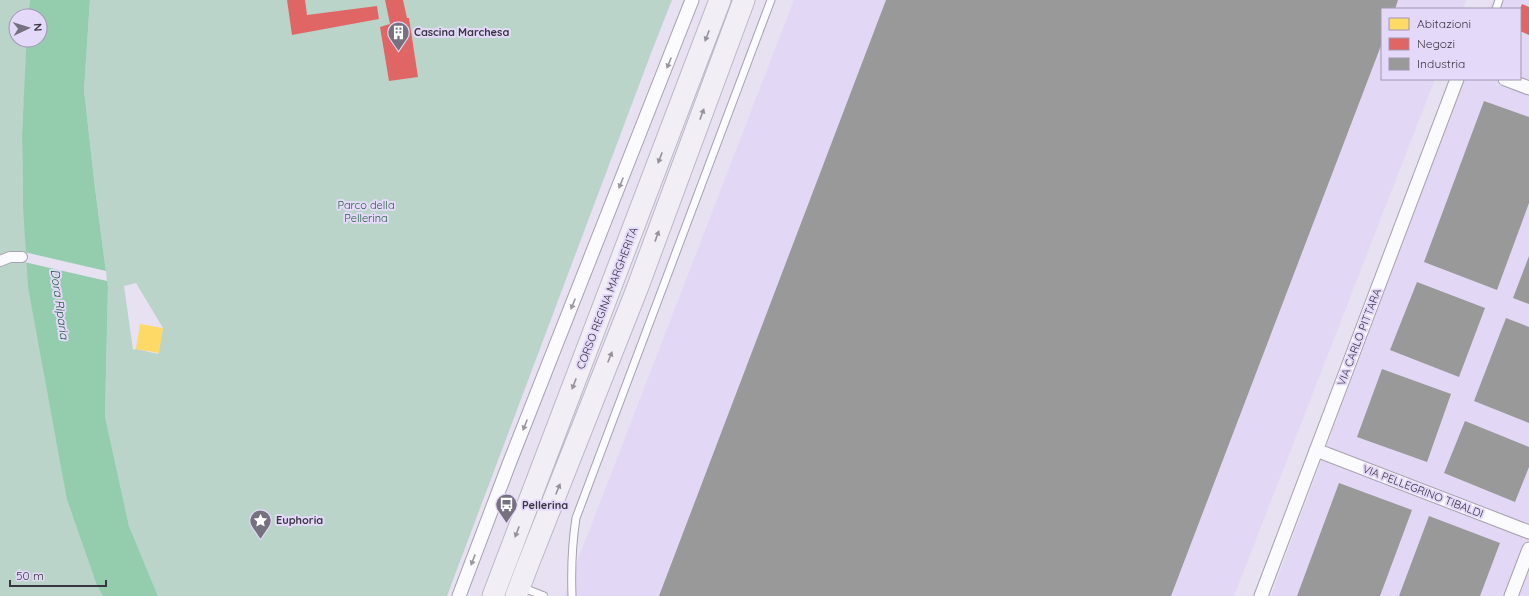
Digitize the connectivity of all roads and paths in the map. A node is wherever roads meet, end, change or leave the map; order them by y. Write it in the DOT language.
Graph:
graph roads {
  1 [pos="692,0"];
  2 [pos="720,0"];
  3 [pos="744,0"];
  4 [pos="771,0"];
  5 [pos="1456,80"];
  6 [pos="1508,80"];
  7 [pos="1529,88"];
  8 [pos="22,257"];
  9 [pos="0,261"];
  10 [pos="1316,450"];
  11 [pos="1529,532"];
  12 [pos="1529,549"];
  13 [pos="518,591"];
  14 [pos="461,594"];
  15 [pos="493,596"];
  16 [pos="544,596"];
  17 [pos="572,596"];
  18 [pos="1261,596"];
  19 [pos="1511,596"];
  1 -- 14 [label="street, one-way"];
  2 -- 15 [label="main road, CORSO REGINA MARGHERITA, one-way"];
  13 -- 3 [label="main road, one-way"];
  4 -- 17 [label="lane"];
  5 -- 10 [label="street, VIA CARLO PITTARA"];
  6 -- 7 [label="street"];
  8 -- 9 [label="street"];
  10 -- 11 [label="street, VIA PELLEGRINO TIBALDI"];
  10 -- 18 [label="street, VIA CARLO PITTARA"];
  12 -- 19 [label="street"];
  13 -- 16 [label="lane"];
}
